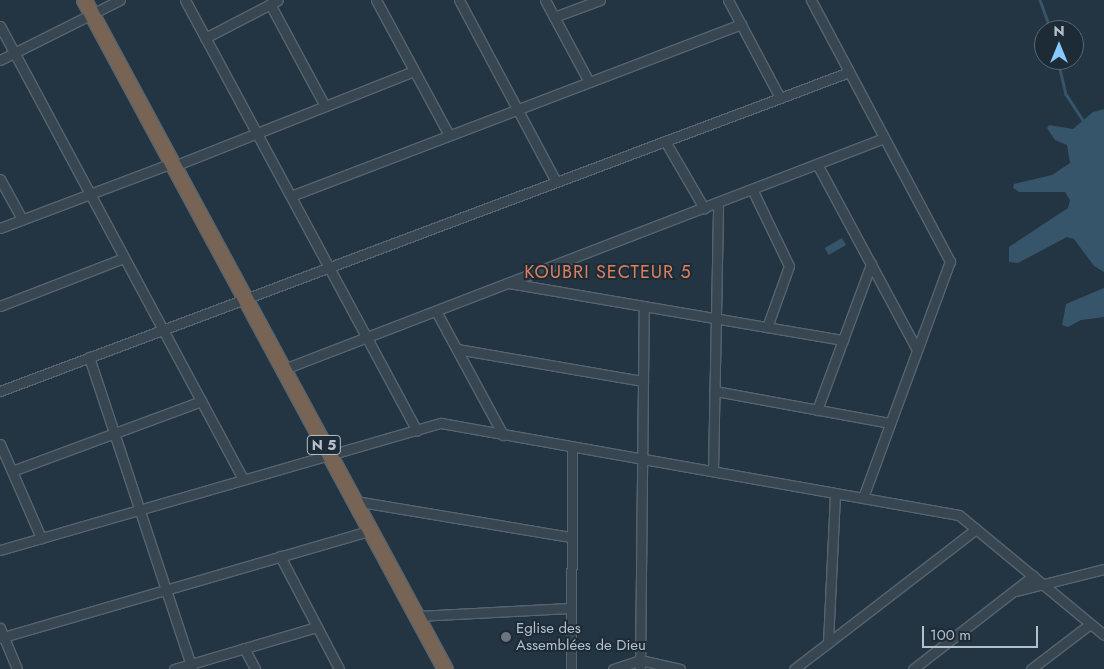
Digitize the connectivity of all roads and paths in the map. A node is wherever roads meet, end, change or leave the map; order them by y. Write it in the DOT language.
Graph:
graph roads {
  1 [pos="84,0"];
  2 [pos="120,0"];
  3 [pos="185,0"];
  4 [pos="376,0"];
  5 [pos="459,0"];
  6 [pos="545,0"];
  7 [pos="600,0"];
  8 [pos="728,0"];
  9 [pos="810,0"];
  10 [pos="274,2"];
  11 [pos="92,14"];
  12 [pos="554,17"];
  13 [pos="741,24"];
  14 [pos="0,26"];
  15 [pos="205,38"];
  16 [pos="14,53"];
  17 [pos="0,60"];
  18 [pos="414,71"];
  19 [pos="849,72"];
  20 [pos="589,82"];
  21 [pos="780,98"];
  22 [pos="325,106"];
  23 [pos="518,109"];
  24 [pos="257,133"];
  25 [pos="449,135"];
  26 [pos="884,138"];
  27 [pos="665,141"];
  28 [pos="173,164"];
  29 [pos="817,164"];
  30 [pos="0,179"];
  31 [pos="556,182"];
  32 [pos="752,190"];
  33 [pos="90,194"];
  34 [pos="291,196"];
  35 [pos="718,202"];
  36 [pos="704,208"];
  37 [pos="22,219"];
  38 [pos="0,228"];
  39 [pos="124,258"];
  40 [pos="872,264"];
  41 [pos="329,267"];
  42 [pos="509,283"];
  43 [pos="245,298"];
  44 [pos="0,306"];
  45 [pos="644,306"];
  46 [pos="436,311"];
  47 [pos="716,318"];
  48 [pos="766,327"];
  49 [pos="162,329"];
  50 [pos="367,337"];
  51 [pos="843,340"];
  52 [pos="457,349"];
  53 [pos="917,350"];
  54 [pos="89,357"];
  55 [pos="284,369"];
  56 [pos="643,381"];
  57 [pos="0,391"];
  58 [pos="715,391"];
  59 [pos="201,401"];
  60 [pos="817,410"];
  61 [pos="890,423"];
  62 [pos="417,430"];
  63 [pos="114,433"];
  64 [pos="504,435"];
  65 [pos="0,444"];
  66 [pos="572,447"];
  67 [pos="329,454"];
  68 [pos="642,459"];
  69 [pos="12,471"];
  70 [pos="713,471"];
  71 [pos="243,479"];
  72 [pos="835,493"];
  73 [pos="863,498"];
  74 [pos="355,501"];
  75 [pos="139,509"];
  76 [pos="976,529"];
  77 [pos="371,530"];
  78 [pos="571,537"];
  79 [pos="41,538"];
  80 [pos="0,550"];
  81 [pos="280,556"];
  82 [pos="1104,569"];
  83 [pos="1033,576"];
  84 [pos="1041,583"];
  85 [pos="166,590"];
  86 [pos="1011,593"];
  87 [pos="570,608"];
  88 [pos="417,616"];
  89 [pos="1090,624"];
  90 [pos="317,627"];
  91 [pos="1,634"];
  92 [pos="1104,635"];
  93 [pos="828,643"];
  94 [pos="244,648"];
  95 [pos="640,665"];
  96 [pos="192,667"];
  97 [pos="17,669"];
  98 [pos="174,669"];
  99 [pos="256,669"];
  100 [pos="339,669"];
  101 [pos="445,669"];
  102 [pos="571,669"];
  103 [pos="613,669"];
  104 [pos="680,669"];
  105 [pos="794,669"];
  106 [pos="913,669"];
  107 [pos="1032,669"];
  1 -- 11 [label="highway, N 5"];
  2 -- 11 [label="street"];
  3 -- 15 [label="street"];
  4 -- 18 [label="street"];
  5 -- 23 [label="street"];
  6 -- 12 [label="street"];
  7 -- 12 [label="street"];
  8 -- 13 [label="street"];
  9 -- 19 [label="street"];
  10 -- 15 [label="street"];
  10 -- 22 [label="street"];
  11 -- 16 [label="street"];
  11 -- 28 [label="highway, N 5"];
  12 -- 20 [label="street"];
  13 -- 20 [label="street"];
  13 -- 21 [label="street"];
  14 -- 16 [label="street"];
  15 -- 24 [label="street"];
  16 -- 17 [label="street"];
  16 -- 33 [label="street"];
  18 -- 22 [label="street"];
  18 -- 25 [label="street"];
  19 -- 21 [label="street"];
  19 -- 26 [label="street"];
  20 -- 23 [label="street"];
  21 -- 27 [label="street"];
  22 -- 24 [label="street"];
  23 -- 25 [label="street"];
  23 -- 31 [label="street"];
  24 -- 28 [label="street"];
  24 -- 34 [label="street"];
  25 -- 34 [label="street"];
  26 -- 29 [label="street"];
  26 -- 53 [label="street"];
  27 -- 31 [label="street"];
  27 -- 36 [label="street"];
  28 -- 33 [label="street"];
  28 -- 43 [label="highway, N 5"];
  29 -- 32 [label="street"];
  29 -- 40 [label="street"];
  30 -- 37 [label="street"];
  31 -- 41 [label="street"];
  32 -- 35 [label="street"];
  32 -- 48 [label="street"];
  33 -- 37 [label="street"];
  33 -- 39 [label="street"];
  34 -- 41 [label="street"];
  35 -- 36 [label="street"];
  35 -- 47 [label="street"];
  36 -- 42 [label="street"];
  37 -- 38 [label="street"];
  39 -- 44 [label="street"];
  39 -- 49 [label="street"];
  40 -- 51 [label="street"];
  40 -- 53 [label="street"];
  41 -- 43 [label="street"];
  41 -- 50 [label="street"];
  42 -- 45 [label="street"];
  42 -- 46 [label="street"];
  43 -- 49 [label="street"];
  43 -- 55 [label="highway, N 5"];
  45 -- 47 [label="street"];
  45 -- 56 [label="street"];
  46 -- 50 [label="street"];
  46 -- 52 [label="street"];
  47 -- 48 [label="street"];
  47 -- 58 [label="street"];
  48 -- 51 [label="street"];
  49 -- 54 [label="street"];
  49 -- 59 [label="street"];
  50 -- 55 [label="street"];
  50 -- 62 [label="street"];
  51 -- 60 [label="street"];
  52 -- 56 [label="street"];
  52 -- 64 [label="street"];
  53 -- 61 [label="street"];
  54 -- 57 [label="street"];
  54 -- 63 [label="street"];
  55 -- 67 [label="highway, N 5"];
  56 -- 68 [label="street"];
  58 -- 60 [label="street"];
  58 -- 70 [label="street"];
  59 -- 63 [label="street"];
  59 -- 71 [label="street"];
  60 -- 61 [label="street"];
  61 -- 73 [label="street"];
  62 -- 64 [label="street"];
  62 -- 67 [label="street"];
  63 -- 69 [label="street"];
  63 -- 75 [label="street"];
  64 -- 66 [label="street"];
  65 -- 69 [label="street"];
  66 -- 68 [label="street"];
  66 -- 78 [label="street"];
  67 -- 71 [label="street"];
  67 -- 74 [label="highway, N 5"];
  68 -- 70 [label="street"];
  68 -- 95 [label="street"];
  69 -- 79 [label="street"];
  70 -- 72 [label="street"];
  71 -- 75 [label="street"];
  72 -- 73 [label="street"];
  72 -- 93 [label="street"];
  73 -- 76 [label="street"];
  74 -- 77 [label="highway, N 5"];
  74 -- 78 [label="street"];
  75 -- 79 [label="street"];
  75 -- 85 [label="street"];
  76 -- 83 [label="street"];
  76 -- 93 [label="street"];
  77 -- 81 [label="street"];
  77 -- 88 [label="highway, N 5"];
  78 -- 87 [label="street"];
  79 -- 80 [label="street"];
  81 -- 85 [label="street"];
  81 -- 90 [label="street"];
  82 -- 84 [label="street"];
  83 -- 84 [label="street"];
  83 -- 86 [label="street"];
  84 -- 86 [label="street"];
  84 -- 89 [label="street"];
  85 -- 91 [label="street"];
  85 -- 96 [label="street"];
  86 -- 106 [label="street"];
  87 -- 88 [label="street"];
  87 -- 102 [label="street"];
  88 -- 101 [label="highway, N 5"];
  89 -- 92 [label="street"];
  89 -- 107 [label="street"];
  90 -- 94 [label="street"];
  90 -- 100 [label="street"];
  91 -- 97 [label="street"];
  93 -- 105 [label="street"];
  94 -- 96 [label="street"];
  94 -- 99 [label="street"];
  95 -- 103 [label="street"];
  95 -- 104 [label="street"];
  96 -- 98 [label="street"];
}
